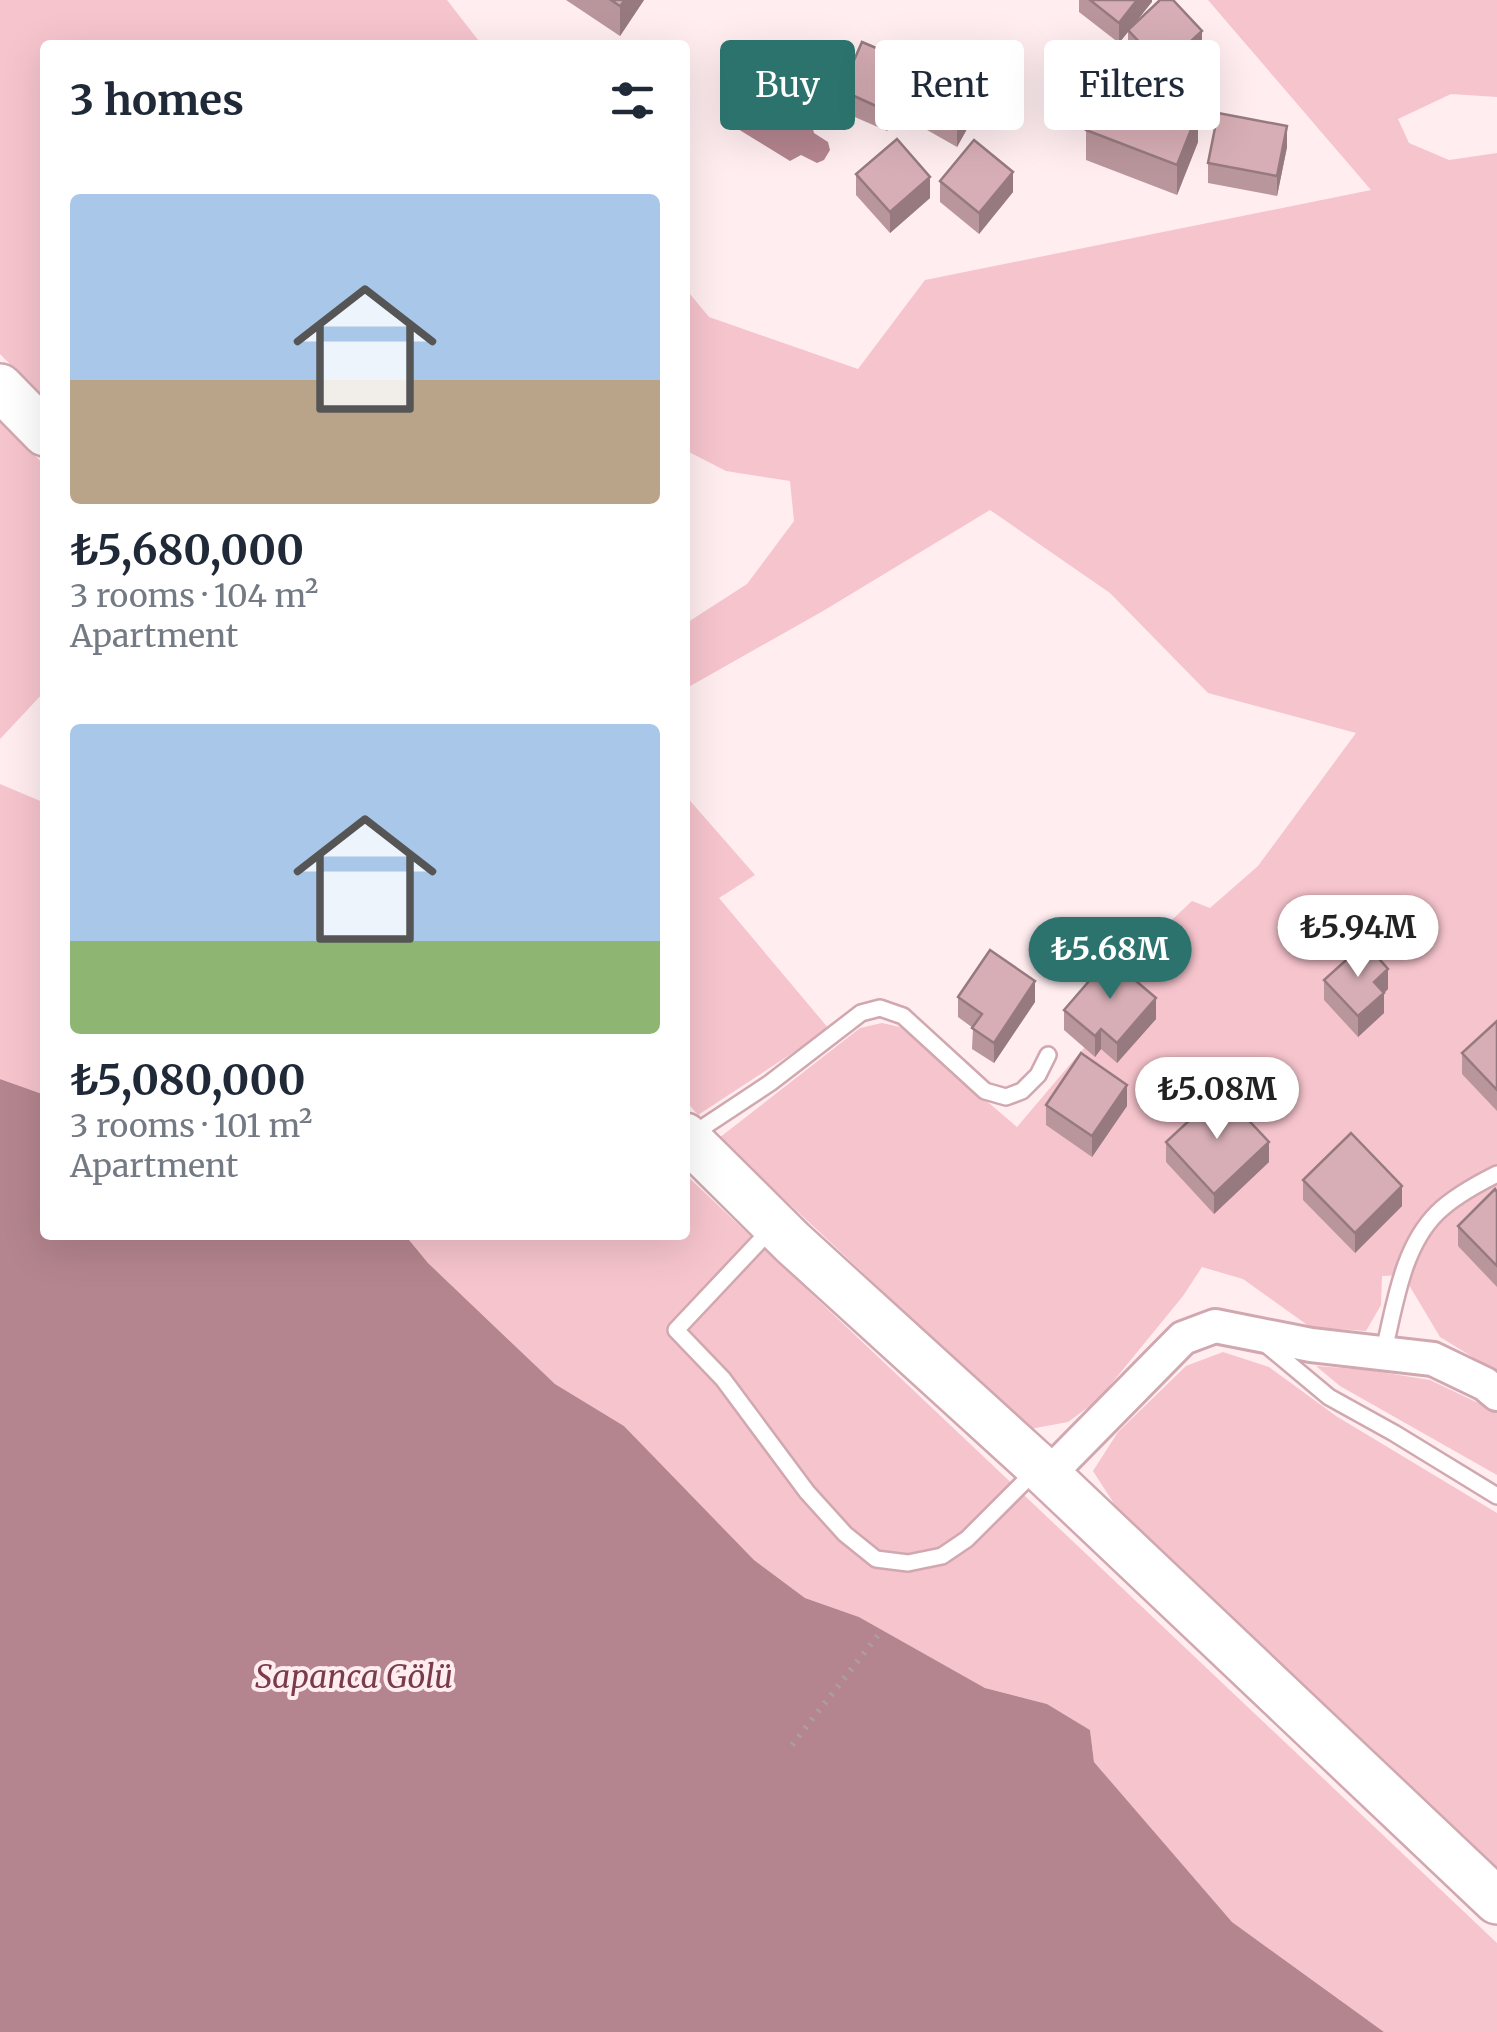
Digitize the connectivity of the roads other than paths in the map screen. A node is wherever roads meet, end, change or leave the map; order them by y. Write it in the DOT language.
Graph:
graph roads {
  1 [pos="0,387"];
  2 [pos="40,428"];
  3 [pos="1048,1055"];
  4 [pos="690,1134"];
  5 [pos="690,1141"];
  6 [pos="1497,1174"];
  7 [pos="775,1224"];
  8 [pos="1252,1333"];
  9 [pos="1383,1354"];
  10 [pos="1497,1394"];
  11 [pos="1043,1471"];
  12 [pos="1497,1496"];
  13 [pos="1497,1901"];
  1 -- 2 [label="street"];
  3 -- 4 [label="lane"];
  5 -- 7 [label="street"];
  6 -- 9 [label="lane"];
  7 -- 11 [label="street"];
  7 -- 11 [label="lane"];
  8 -- 9 [label="street"];
  8 -- 11 [label="street"];
  8 -- 12 [label="lane"];
  9 -- 10 [label="street"];
  11 -- 13 [label="street"];
}
